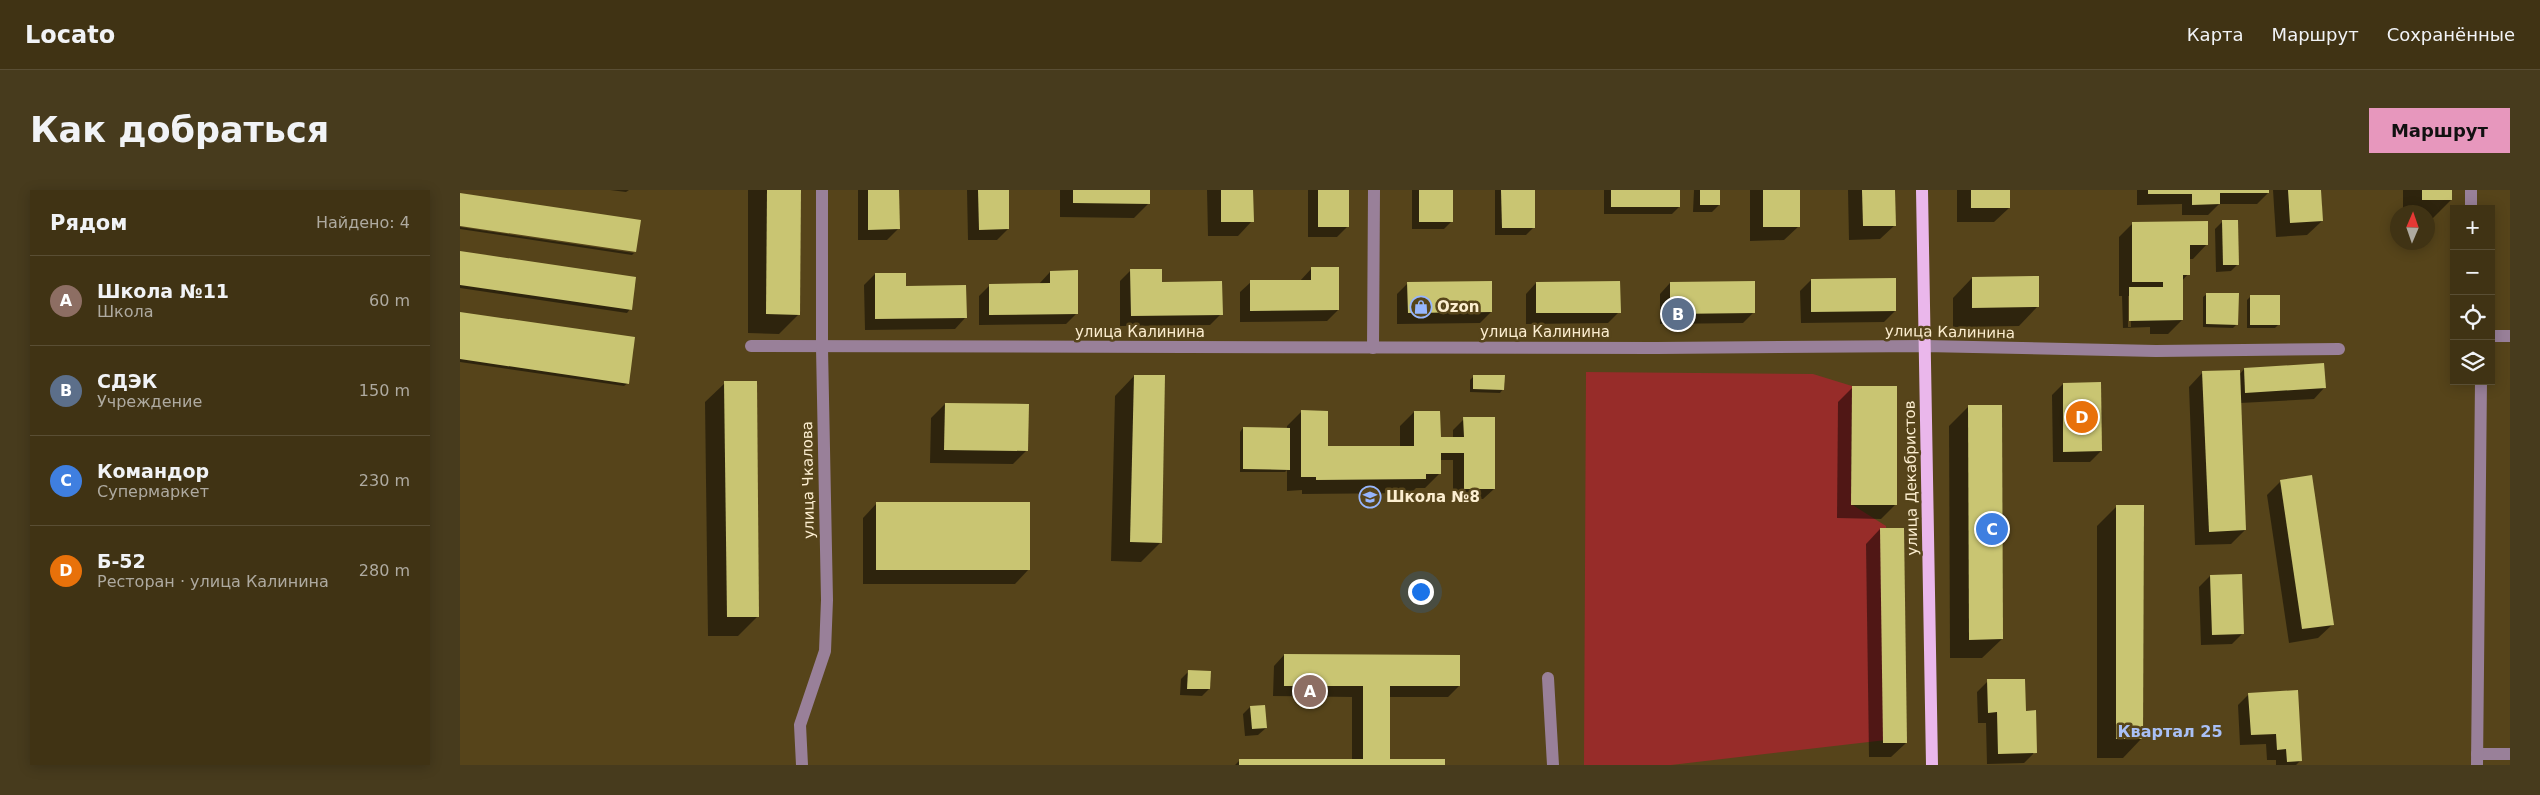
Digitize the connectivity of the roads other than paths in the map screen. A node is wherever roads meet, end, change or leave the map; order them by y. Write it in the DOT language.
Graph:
graph roads {
  1 [pos="822,190"];
  2 [pos="1374,190"];
  3 [pos="1922,190"];
  4 [pos="2471,190"];
  5 [pos="2471,205"];
  6 [pos="2495,336"];
  7 [pos="2510,336"];
  8 [pos="751,346"];
  9 [pos="1925,346"];
  10 [pos="822,348"];
  11 [pos="1374,348"];
  12 [pos="2339,349"];
  13 [pos="2481,385"];
  14 [pos="1548,678"];
  15 [pos="2510,754"];
  16 [pos="2477,760"];
  17 [pos="802,765"];
  18 [pos="1554,765"];
  19 [pos="1932,765"];
  1 -- 10 [label="street, улица Чкалова"];
  2 -- 11 [label="street"];
  3 -- 9 [label="main road, улица Декабристов"];
  4 -- 5 [label="street"];
  6 -- 7 [label="street"];
  8 -- 10 [label="street, улица Калинина"];
  9 -- 11 [label="street, улица Калинина"];
  9 -- 12 [label="street, улица Калинина"];
  9 -- 19 [label="main road, улица Декабристов"];
  10 -- 11 [label="street, улица Калинина"];
  10 -- 17 [label="street, улица Чкалова"];
  13 -- 16 [label="street"];
  14 -- 18 [label="street"];
  15 -- 16 [label="street"];
}
